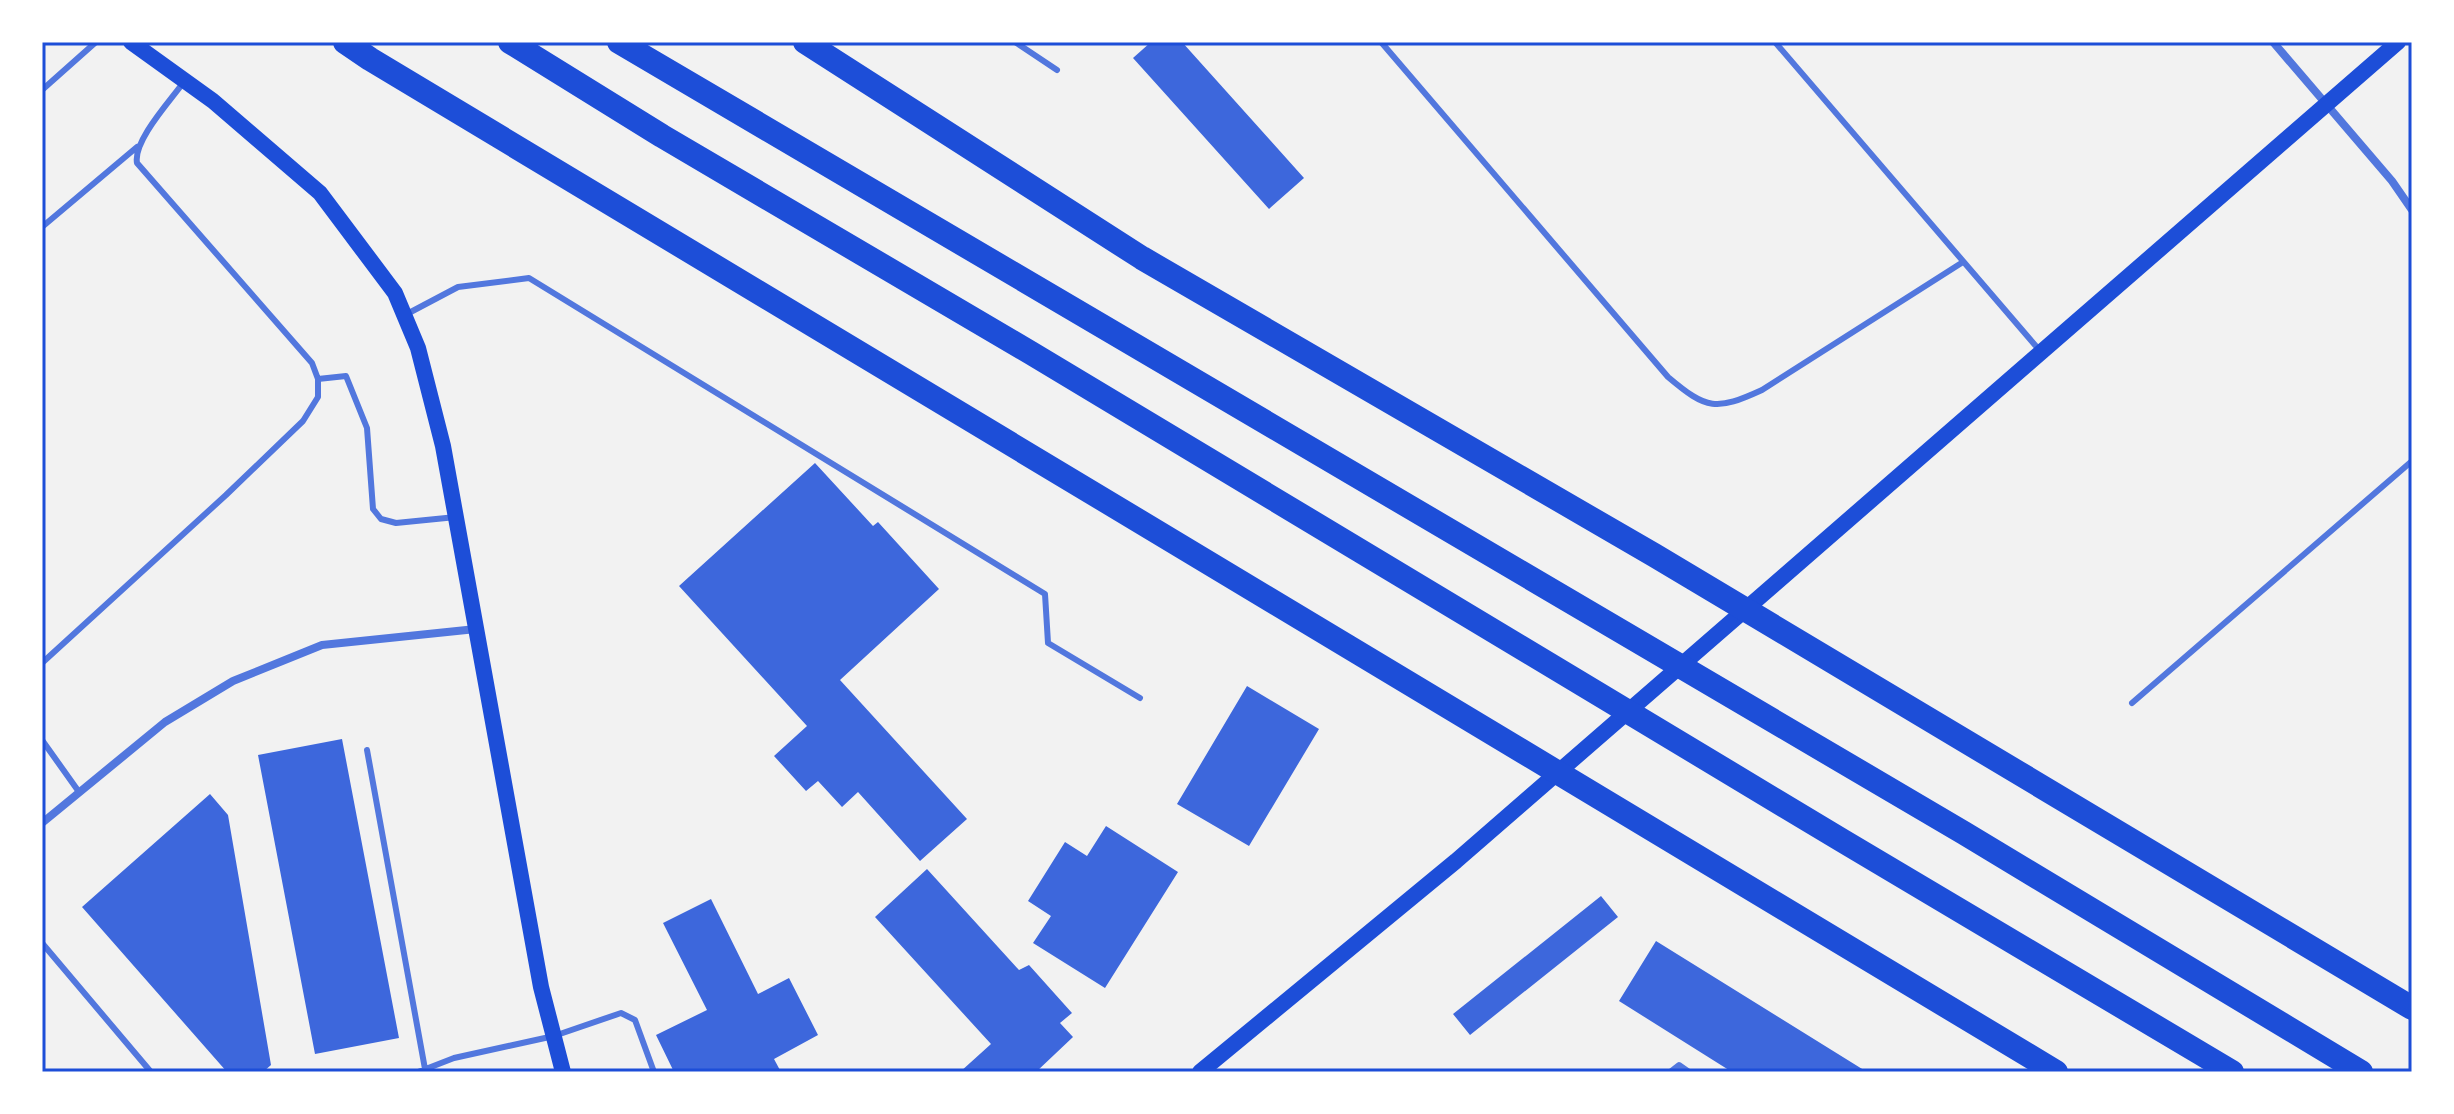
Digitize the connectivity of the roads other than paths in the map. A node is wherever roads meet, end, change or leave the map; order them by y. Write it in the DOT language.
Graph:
graph roads {
  1 [pos="96,42"];
  2 [pos="131,42"];
  3 [pos="345,42"];
  4 [pos="510,42"];
  5 [pos="619,42"];
  6 [pos="805,42"];
  7 [pos="1015,42"];
  8 [pos="1381,42"];
  9 [pos="1775,42"];
  10 [pos="2273,42"];
  11 [pos="2398,42"];
  12 [pos="1057,70"];
  13 [pos="185,81"];
  14 [pos="42,90"];
  15 [pos="2327,105"];
  16 [pos="140,145"];
  17 [pos="2412,210"];
  18 [pos="42,227"];
  19 [pos="1963,262"];
  20 [pos="405,315"];
  21 [pos="2042,353"];
  22 [pos="318,379"];
  23 [pos="2412,461"];
  24 [pos="456,517"];
  25 [pos="476,629"];
  26 [pos="42,663"];
  27 [pos="1140,698"];
  28 [pos="2132,703"];
  29 [pos="42,740"];
  30 [pos="367,750"];
  31 [pos="79,792"];
  32 [pos="42,823"];
  33 [pos="42,943"];
  34 [pos="2412,1008"];
  35 [pos="554,1036"];
  36 [pos="422,1071"];
  37 [pos="151,1072"];
  38 [pos="563,1072"];
  39 [pos="654,1072"];
  40 [pos="1200,1072"];
  41 [pos="1670,1072"];
  42 [pos="1689,1072"];
  43 [pos="2056,1072"];
  44 [pos="2232,1072"];
  45 [pos="2361,1072"];
  1 -- 14 [label="lane"];
  2 -- 13 [label="main road"];
  3 -- 43 [label="highway"];
  4 -- 44 [label="highway"];
  5 -- 45 [label="highway"];
  6 -- 34 [label="highway"];
  7 -- 12 [label="lane"];
  8 -- 19 [label="lane"];
  9 -- 19 [label="lane"];
  10 -- 15 [label="street"];
  11 -- 15 [label="main road"];
  13 -- 16 [label="lane"];
  13 -- 20 [label="main road"];
  15 -- 17 [label="street"];
  15 -- 21 [label="main road"];
  16 -- 18 [label="lane"];
  16 -- 22 [label="lane"];
  19 -- 21 [label="lane"];
  20 -- 24 [label="main road"];
  20 -- 27 [label="lane"];
  21 -- 40 [label="main road"];
  22 -- 24 [label="lane"];
  22 -- 26 [label="lane"];
  23 -- 28 [label="lane"];
  24 -- 25 [label="main road"];
  25 -- 31 [label="street"];
  25 -- 35 [label="main road"];
  29 -- 31 [label="lane"];
  30 -- 36 [label="lane"];
  31 -- 32 [label="street"];
  33 -- 37 [label="lane"];
  35 -- 36 [label="lane"];
  35 -- 38 [label="main road"];
  35 -- 39 [label="lane"];
  41 -- 42 [label="lane"];
}
